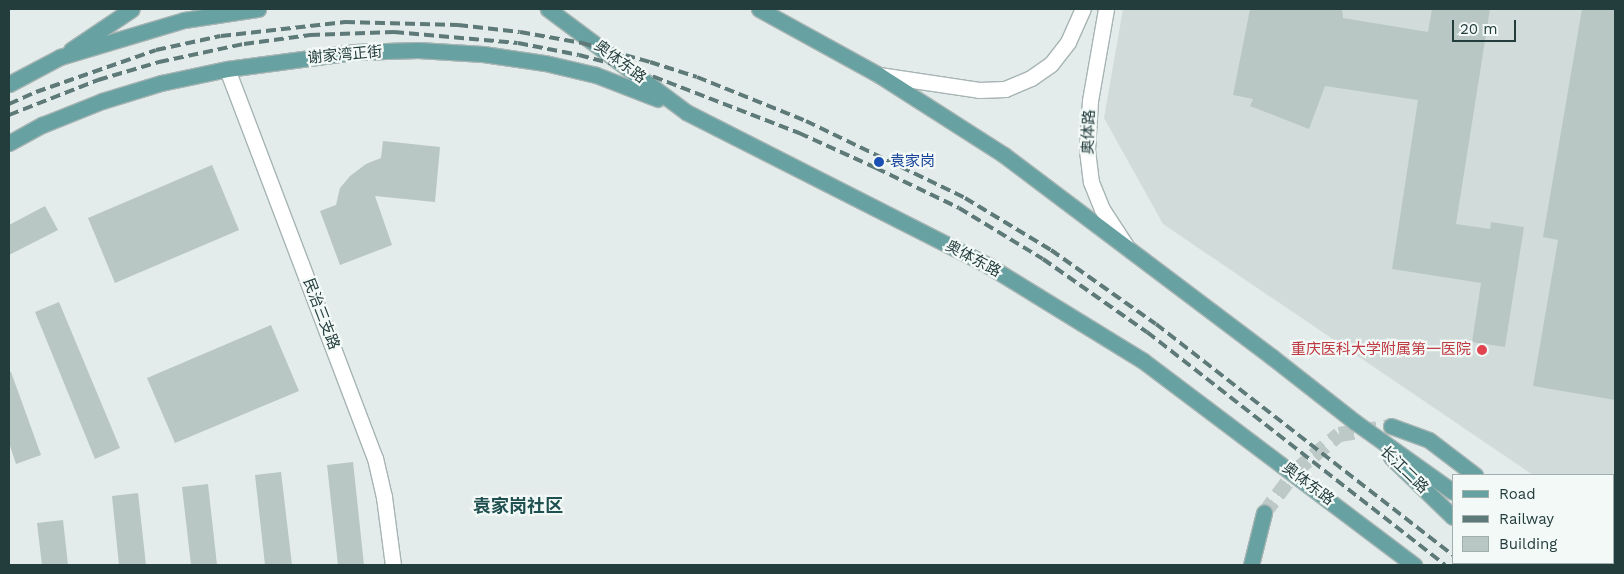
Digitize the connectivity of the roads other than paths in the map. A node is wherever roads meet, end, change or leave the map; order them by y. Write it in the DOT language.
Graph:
graph roads {
  1 [pos="132,9"];
  2 [pos="258,9"];
  3 [pos="548,9"];
  4 [pos="759,9"];
  5 [pos="1083,9"];
  6 [pos="1106,9"];
  7 [pos="60,57"];
  8 [pos="227,69"];
  9 [pos="879,76"];
  10 [pos="9,84"];
  11 [pos="686,112"];
  12 [pos="9,144"];
  13 [pos="1126,248"];
  14 [pos="1355,422"];
  15 [pos="1391,426"];
  16 [pos="1474,474"];
  17 [pos="1452,491"];
  18 [pos="1264,513"];
  19 [pos="1452,516"];
  20 [pos="1380,538"];
  21 [pos="393,565"];
  22 [pos="1252,565"];
  23 [pos="1396,565"];
  24 [pos="1414,565"];
  1 -- 7 [label="main road"];
  2 -- 7 [label="main road"];
  3 -- 11 [label="main road, 奥体东路"];
  4 -- 9 [label="main road"];
  5 -- 9 [label="street"];
  6 -- 13 [label="street, 奥体路"];
  7 -- 10 [label="main road"];
  8 -- 11 [label="main road, 谢家湾正街"];
  8 -- 12 [label="main road, 谢家湾正街"];
  8 -- 21 [label="street, 民治三支路"];
  9 -- 13 [label="main road"];
  11 -- 20 [label="main road, 奥体东路"];
  13 -- 14 [label="main road"];
  14 -- 17 [label="main road"];
  14 -- 19 [label="main road, 长江二路"];
  15 -- 16 [label="main road"];
  18 -- 22 [label="main road"];
  20 -- 23 [label="main road"];
  20 -- 24 [label="main road"];
}
